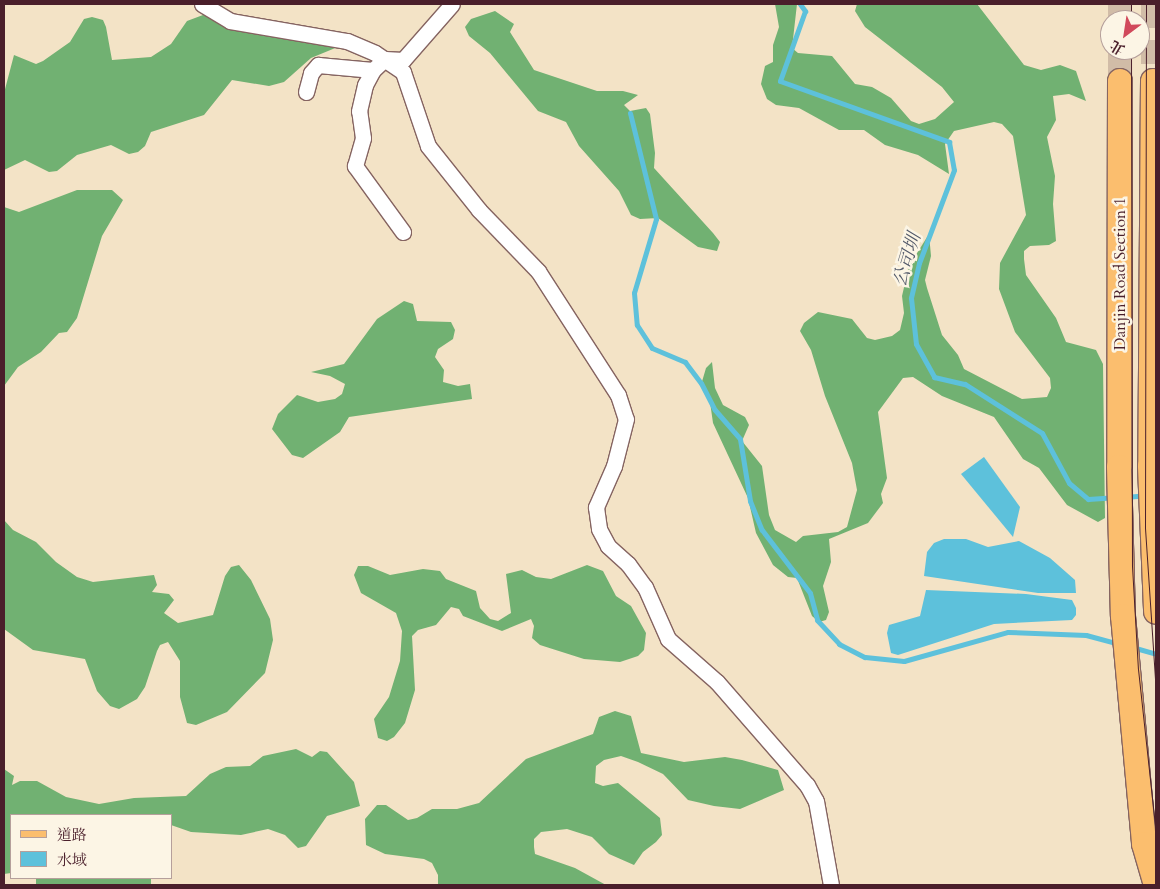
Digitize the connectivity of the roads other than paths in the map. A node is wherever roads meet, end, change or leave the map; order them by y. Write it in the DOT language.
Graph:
graph roads {
  1 [pos="202,4"];
  2 [pos="452,4"];
  3 [pos="385,59"];
  4 [pos="372,70"];
  5 [pos="1120,81"];
  6 [pos="1153,81"];
  7 [pos="306,92"];
  8 [pos="403,232"];
  9 [pos="1153,391"];
  10 [pos="1156,612"];
  11 [pos="831,885"];
  12 [pos="1156,885"];
  1 -- 3 [label="street"];
  2 -- 3 [label="street"];
  3 -- 4 [label="street"];
  3 -- 11 [label="street"];
  4 -- 7 [label="street"];
  4 -- 8 [label="street"];
  5 -- 12 [label="main road, Danjin Road Section 1"];
  6 -- 9 [label="main road, Danjin Road Section 1"];
  9 -- 10 [label="main road, Danjin Road Section 1"];
}
